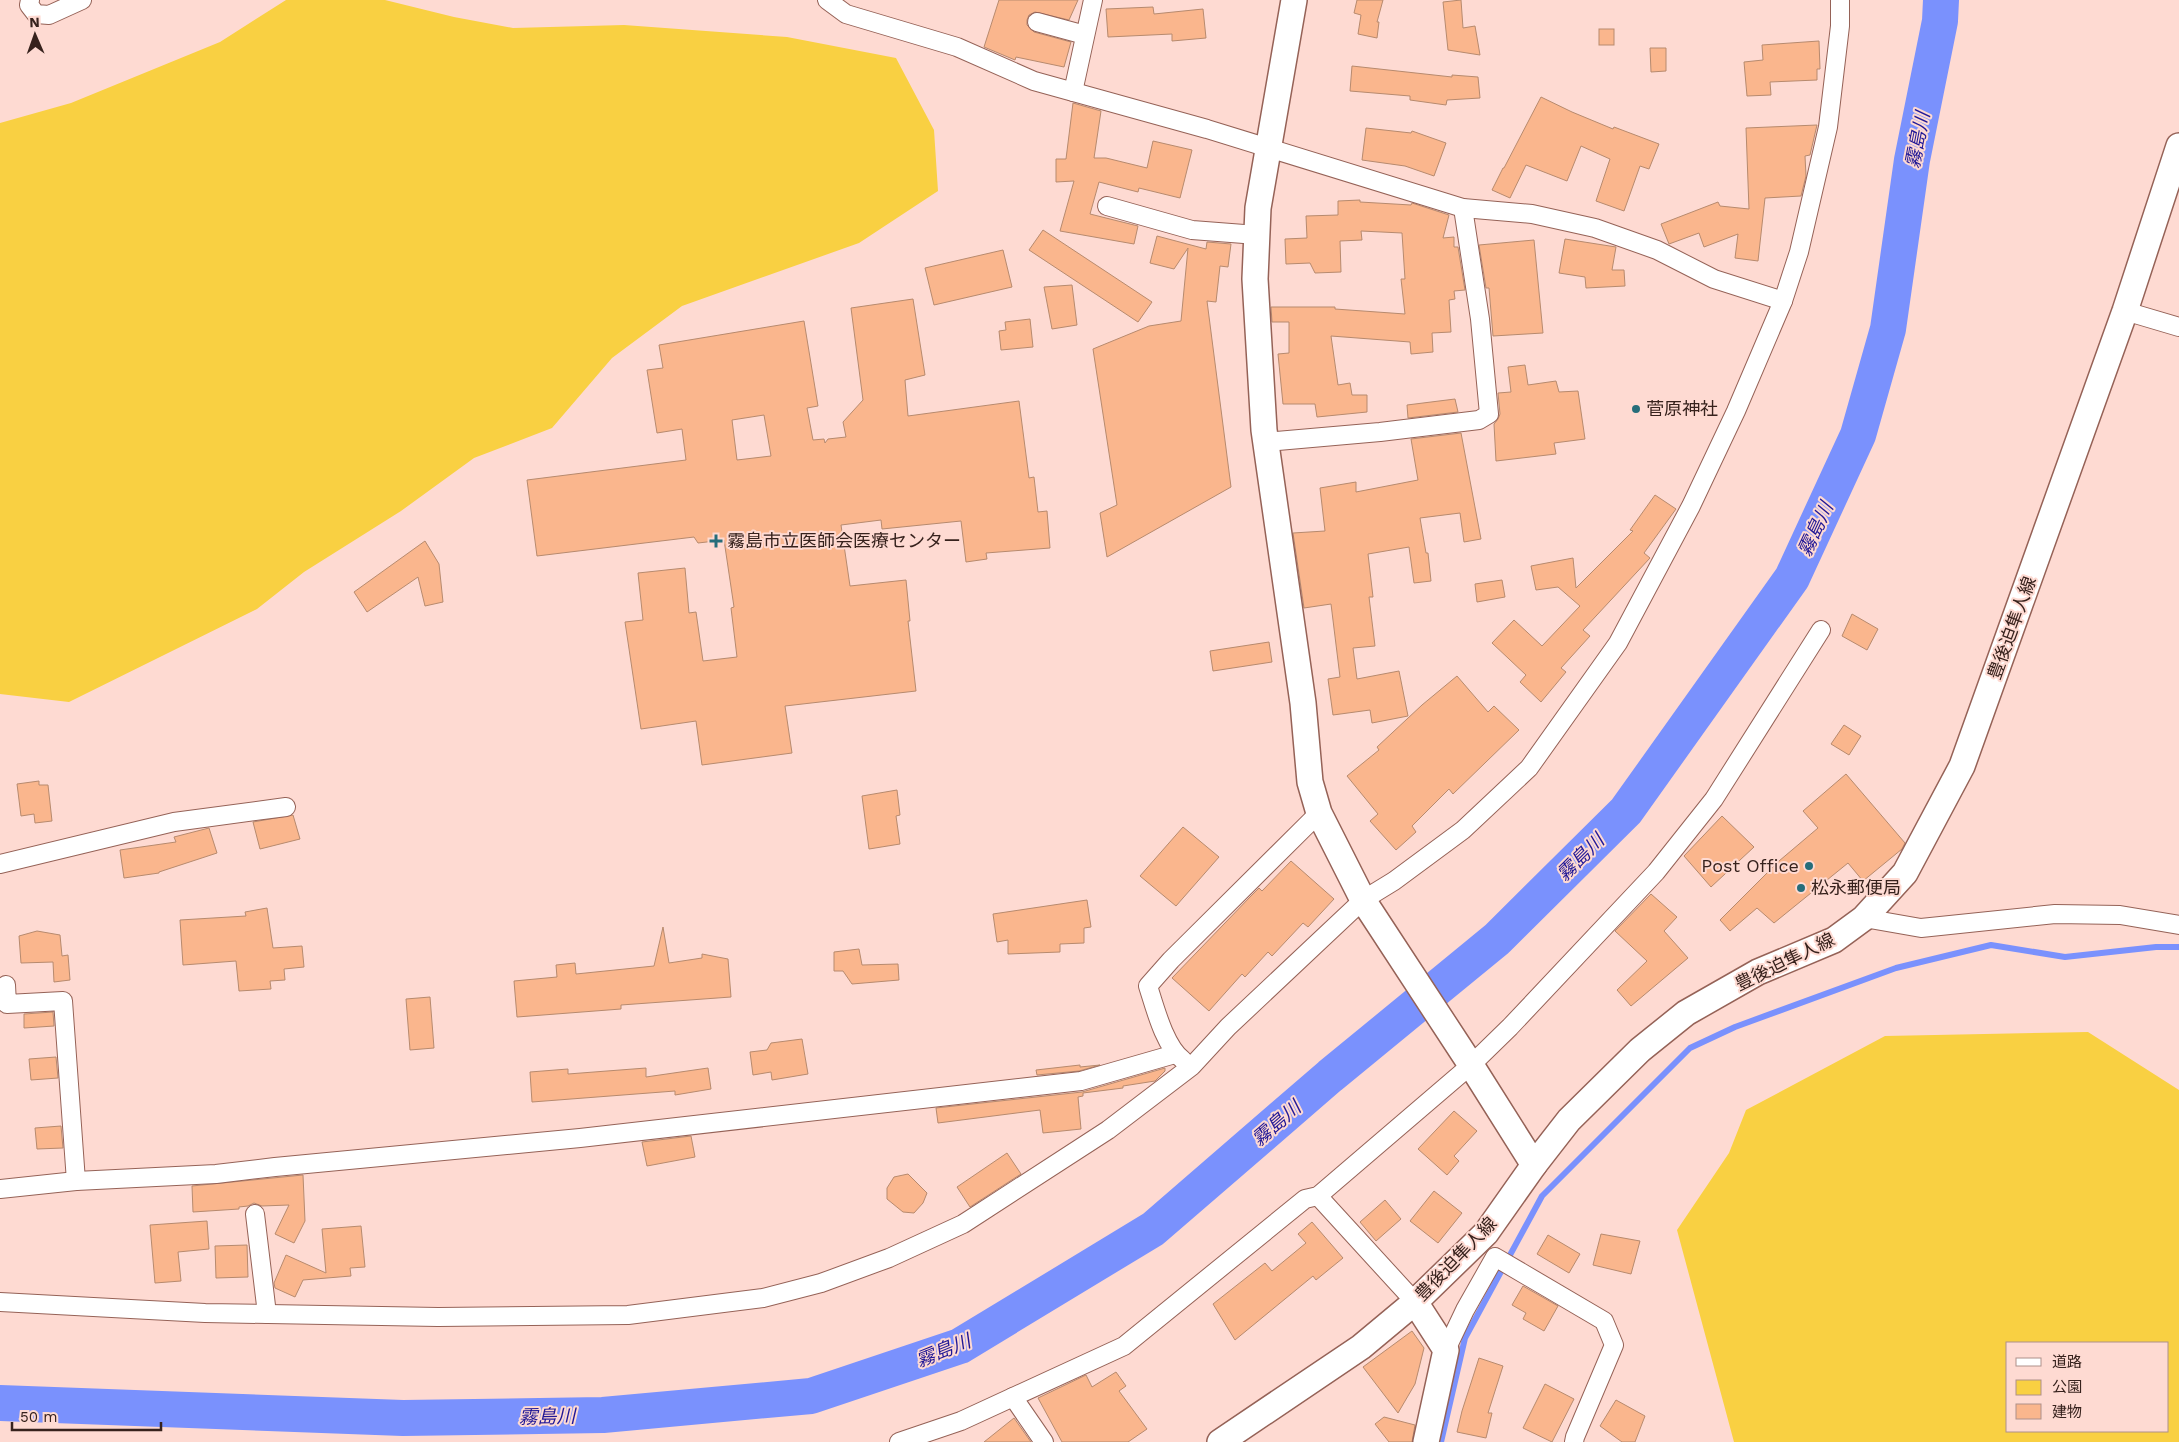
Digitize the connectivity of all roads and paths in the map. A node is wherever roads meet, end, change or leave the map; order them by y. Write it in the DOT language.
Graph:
graph roads {
  1 [pos="30,0"];
  2 [pos="82,0"];
  3 [pos="1092,0"];
  4 [pos="1294,0"];
  5 [pos="1840,0"];
  6 [pos="829,1"];
  7 [pos="1037,22"];
  8 [pos="1085,35"];
  9 [pos="1073,92"];
  10 [pos="2179,146"];
  11 [pos="1267,149"];
  12 [pos="1107,206"];
  13 [pos="1463,208"];
  14 [pos="1257,235"];
  15 [pos="1783,301"];
  16 [pos="2125,311"];
  17 [pos="2179,327"];
  18 [pos="1266,442"];
  19 [pos="1821,630"];
  20 [pos="286,807"];
  21 [pos="1319,813"];
  22 [pos="0,864"];
  23 [pos="1363,900"];
  24 [pos="1864,918"];
  25 [pos="2179,925"];
  26 [pos="6,985"];
  27 [pos="1175,1054"];
  28 [pos="1471,1065"];
  29 [pos="1192,1066"];
  30 [pos="1534,1165"];
  31 [pos="76,1181"];
  32 [pos="0,1189"];
  33 [pos="1318,1196"];
  34 [pos="255,1214"];
  35 [pos="0,1302"];
  36 [pos="1415,1302"];
  37 [pos="267,1314"];
  38 [pos="1446,1350"];
  39 [pos="1013,1397"];
  40 [pos="1232,1439"];
  41 [pos="899,1442"];
  42 [pos="1044,1442"];
  43 [pos="1426,1442"];
  44 [pos="1574,1442"];
  1 -- 2 [label="street"];
  3 -- 8 [label="street"];
  4 -- 11 [label="main road"];
  5 -- 15 [label="street"];
  6 -- 9 [label="street"];
  7 -- 8 [label="street"];
  8 -- 9 [label="street"];
  9 -- 11 [label="street"];
  10 -- 16 [label="main road, 豊後迫隼人線"];
  11 -- 13 [label="street"];
  11 -- 14 [label="main road"];
  12 -- 14 [label="street"];
  13 -- 15 [label="street"];
  13 -- 18 [label="street"];
  14 -- 18 [label="main road"];
  15 -- 23 [label="street"];
  16 -- 17 [label="street"];
  16 -- 24 [label="main road, 豊後迫隼人線"];
  18 -- 21 [label="main road"];
  19 -- 28 [label="street"];
  20 -- 22 [label="street"];
  21 -- 23 [label="main road"];
  21 -- 27 [label="street"];
  23 -- 28 [label="main road"];
  23 -- 29 [label="street"];
  24 -- 25 [label="street"];
  24 -- 30 [label="main road, 豊後迫隼人線"];
  26 -- 31 [label="street"];
  27 -- 29 [label="street"];
  27 -- 31 [label="street"];
  28 -- 30 [label="main road"];
  28 -- 33 [label="street"];
  29 -- 37 [label="street"];
  30 -- 36 [label="main road, 豊後迫隼人線"];
  31 -- 32 [label="street"];
  33 -- 36 [label="street"];
  33 -- 39 [label="street"];
  34 -- 37 [label="street"];
  35 -- 37 [label="street"];
  36 -- 38 [label="main road"];
  36 -- 40 [label="main road, 豊後迫隼人線"];
  38 -- 43 [label="main road"];
  38 -- 44 [label="street"];
  39 -- 41 [label="street"];
  39 -- 42 [label="street"];
}
